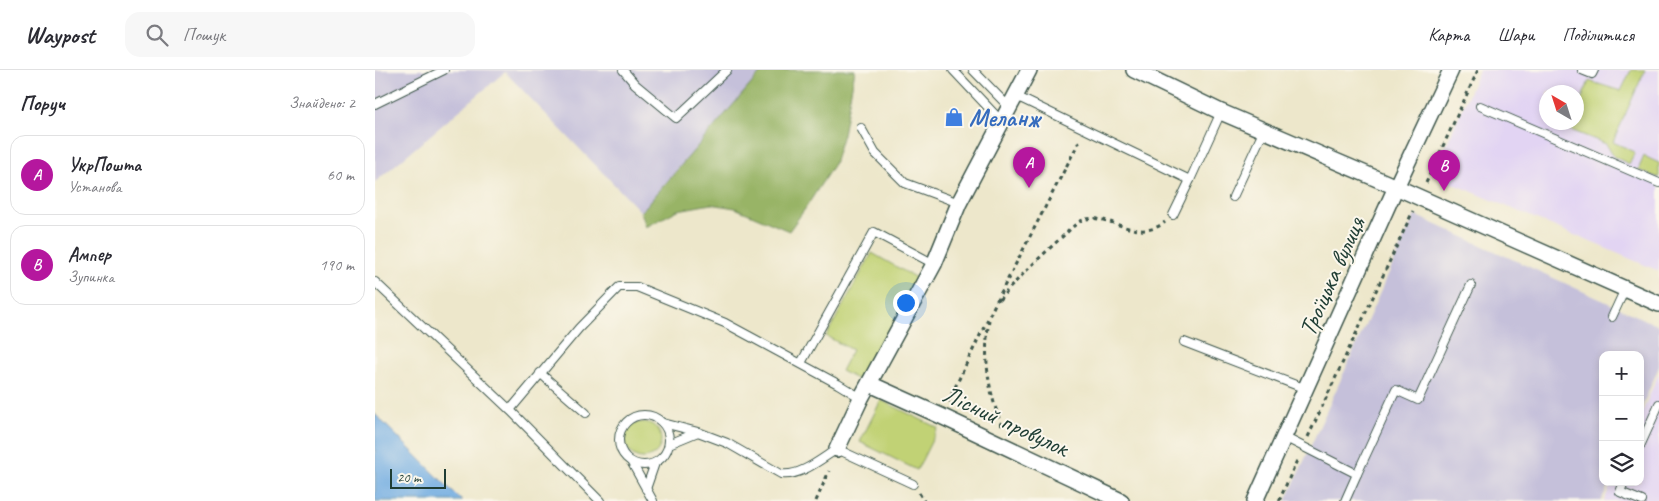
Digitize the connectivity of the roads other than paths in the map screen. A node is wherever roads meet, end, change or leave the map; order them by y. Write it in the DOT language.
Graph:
graph roads {
  1 [pos="444,70"];
  2 [pos="623,70"];
  3 [pos="727,70"];
  4 [pos="953,70"];
  5 [pos="973,70"];
  6 [pos="1029,70"];
  7 [pos="1134,70"];
  8 [pos="1451,70"];
  9 [pos="1582,70"];
  10 [pos="1594,70"];
  11 [pos="1012,102"];
  12 [pos="375,104"];
  13 [pos="1480,106"];
  14 [pos="1221,112"];
  15 [pos="1002,122"];
  16 [pos="861,128"];
  17 [pos="1264,130"];
  18 [pos="1190,180"];
  19 [pos="1659,183"];
  20 [pos="1396,187"];
  21 [pos="1233,197"];
  22 [pos="959,203"];
  23 [pos="1173,215"];
  24 [pos="934,264"];
  25 [pos="375,282"];
  26 [pos="1471,285"];
  27 [pos="1625,289"];
  28 [pos="1659,304"];
  29 [pos="1612,317"];
  30 [pos="1184,342"];
  31 [pos="801,363"];
  32 [pos="540,373"];
  33 [pos="870,384"];
  34 [pos="1306,389"];
  35 [pos="861,398"];
  36 [pos="1659,404"];
  37 [pos="509,410"];
  38 [pos="587,413"];
  39 [pos="663,424"];
  40 [pos="698,432"];
  41 [pos="1285,438"];
  42 [pos="1642,441"];
  43 [pos="669,444"];
  44 [pos="837,449"];
  45 [pos="632,463"];
  46 [pos="655,463"];
  47 [pos="1357,474"];
  48 [pos="913,484"];
  49 [pos="1622,486"];
  50 [pos="646,489"];
  51 [pos="600,501"];
  52 [pos="653,501"];
  53 [pos="1121,501"];
  54 [pos="1255,501"];
  55 [pos="1345,501"];
  56 [pos="1642,501"];
  1 -- 12 [label="lane"];
  2 -- 3 [label="lane"];
  4 -- 15 [label="lane"];
  5 -- 11 [label="lane"];
  6 -- 11 [label="street"];
  7 -- 14 [label="street"];
  8 -- 20 [label="street, Троїцька вулиця"];
  9 -- 10 [label="lane"];
  11 -- 15 [label="street"];
  11 -- 18 [label="lane"];
  13 -- 19 [label="lane"];
  14 -- 17 [label="street"];
  14 -- 18 [label="lane"];
  15 -- 22 [label="street"];
  16 -- 22 [label="lane"];
  17 -- 20 [label="street"];
  17 -- 21 [label="lane"];
  18 -- 23 [label="lane"];
  20 -- 27 [label="street"];
  20 -- 34 [label="street, Троїцька вулиця"];
  22 -- 24 [label="street"];
  24 -- 31 [label="lane"];
  24 -- 33 [label="street"];
  25 -- 37 [label="lane"];
  26 -- 47 [label="lane"];
  27 -- 28 [label="street"];
  27 -- 29 [label="lane"];
  30 -- 34 [label="lane"];
  31 -- 32 [label="lane"];
  31 -- 35 [label="lane"];
  32 -- 37 [label="lane"];
  32 -- 38 [label="lane"];
  33 -- 35 [label="street"];
  33 -- 53 [label="street, Лісний провулок"];
  34 -- 41 [label="street, Троїцька вулиця"];
  35 -- 44 [label="street"];
  36 -- 42 [label="lane"];
  37 -- 51 [label="lane"];
  39 -- 40 [label="lane"];
  39 -- 43 [label="lane"];
  39 -- 45 [label="lane"];
  40 -- 43 [label="lane"];
  40 -- 44 [label="lane"];
  41 -- 47 [label="lane"];
  41 -- 54 [label="street, Троїцька вулиця"];
  43 -- 46 [label="lane"];
  44 -- 48 [label="lane"];
  45 -- 46 [label="lane"];
  45 -- 50 [label="lane"];
  46 -- 50 [label="lane"];
  47 -- 55 [label="lane"];
  49 -- 56 [label="lane"];
  50 -- 52 [label="lane"];
}
